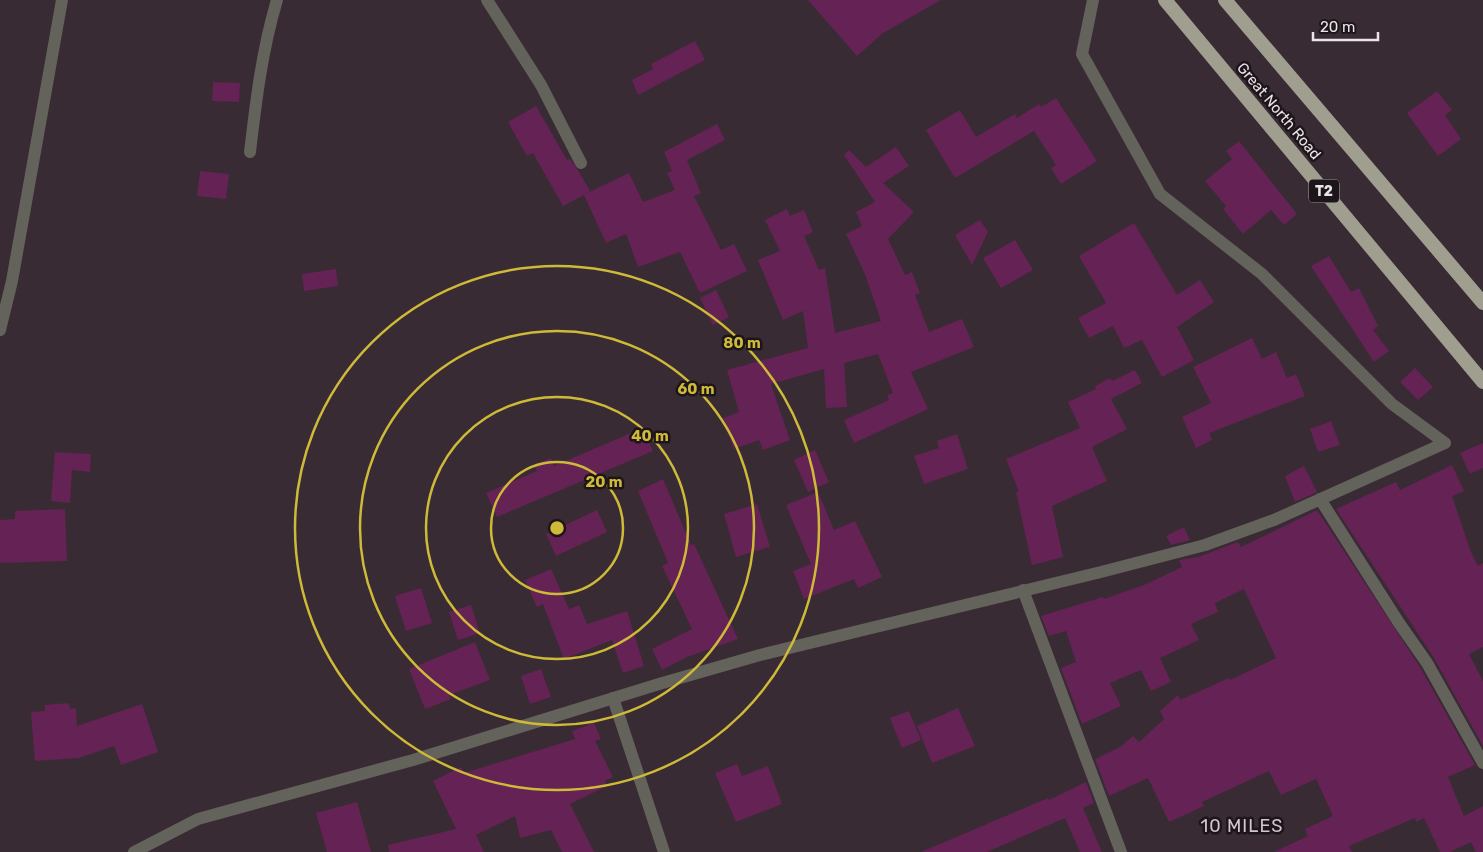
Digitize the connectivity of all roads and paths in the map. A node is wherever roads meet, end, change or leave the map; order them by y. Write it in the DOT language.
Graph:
graph roads {
  1 [pos="62,0"];
  2 [pos="276,0"];
  3 [pos="487,0"];
  4 [pos="1093,0"];
  5 [pos="1165,0"];
  6 [pos="1225,0"];
  7 [pos="250,152"];
  8 [pos="581,163"];
  9 [pos="1483,304"];
  10 [pos="0,330"];
  11 [pos="1483,382"];
  12 [pos="1320,499"];
  13 [pos="1023,590"];
  14 [pos="613,698"];
  15 [pos="1483,763"];
  16 [pos="134,852"];
  17 [pos="664,852"];
  18 [pos="1121,852"];
  1 -- 10 [label="street"];
  2 -- 7 [label="street"];
  3 -- 8 [label="street"];
  4 -- 12 [label="street"];
  5 -- 11 [label="highway, Great North Road / T2"];
  6 -- 9 [label="highway, Great North Road"];
  12 -- 13 [label="street"];
  12 -- 15 [label="street"];
  13 -- 14 [label="street"];
  13 -- 18 [label="street"];
  14 -- 16 [label="street"];
  14 -- 17 [label="street"];
}
